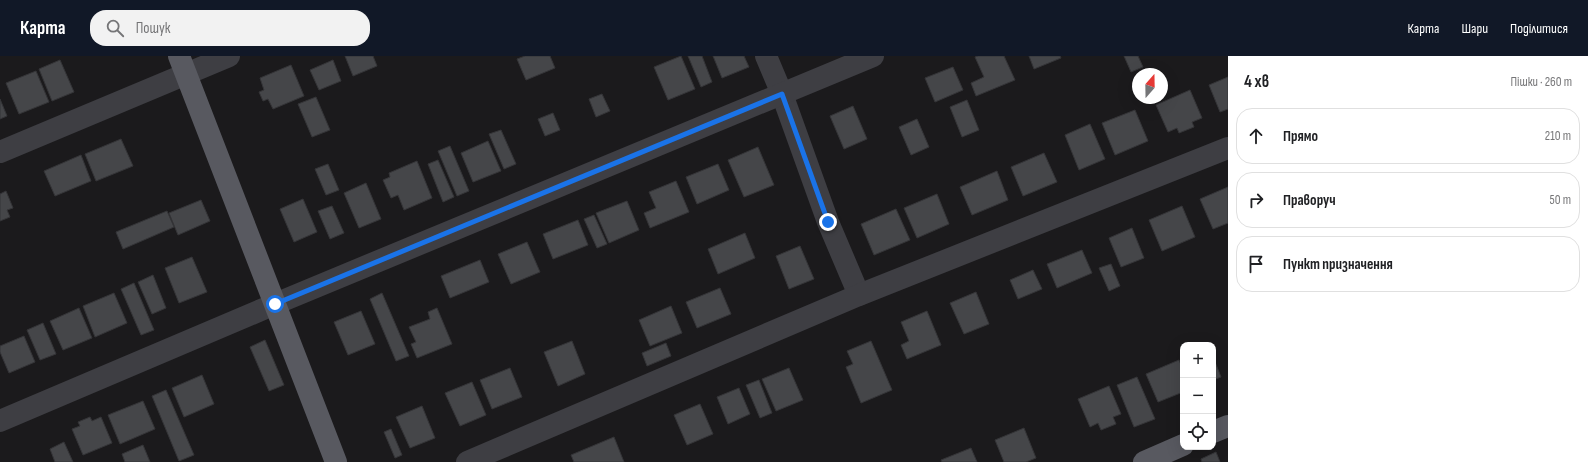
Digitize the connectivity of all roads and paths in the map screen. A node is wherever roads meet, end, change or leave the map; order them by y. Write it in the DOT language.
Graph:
graph roads {
  1 [pos="229,56"];
  2 [pos="766,56"];
  3 [pos="873,56"];
  4 [pos="183,64"];
  5 [pos="782,94"];
  6 [pos="1228,148"];
  7 [pos="0,152"];
  8 [pos="859,295"];
  9 [pos="275,304"];
  10 [pos="0,421"];
  11 [pos="1228,426"];
  12 [pos="1216,431"];
  13 [pos="1180,446"];
  14 [pos="336,462"];
  15 [pos="468,462"];
  16 [pos="1144,462"];
  1 -- 4 [label="street"];
  2 -- 5 [label="street"];
  3 -- 5 [label="street"];
  4 -- 7 [label="street"];
  4 -- 9 [label="main road"];
  5 -- 8 [label="street"];
  5 -- 9 [label="street"];
  6 -- 8 [label="street"];
  8 -- 15 [label="street"];
  9 -- 10 [label="street"];
  9 -- 14 [label="main road"];
  11 -- 12 [label="main road"];
  13 -- 16 [label="main road"];
}
